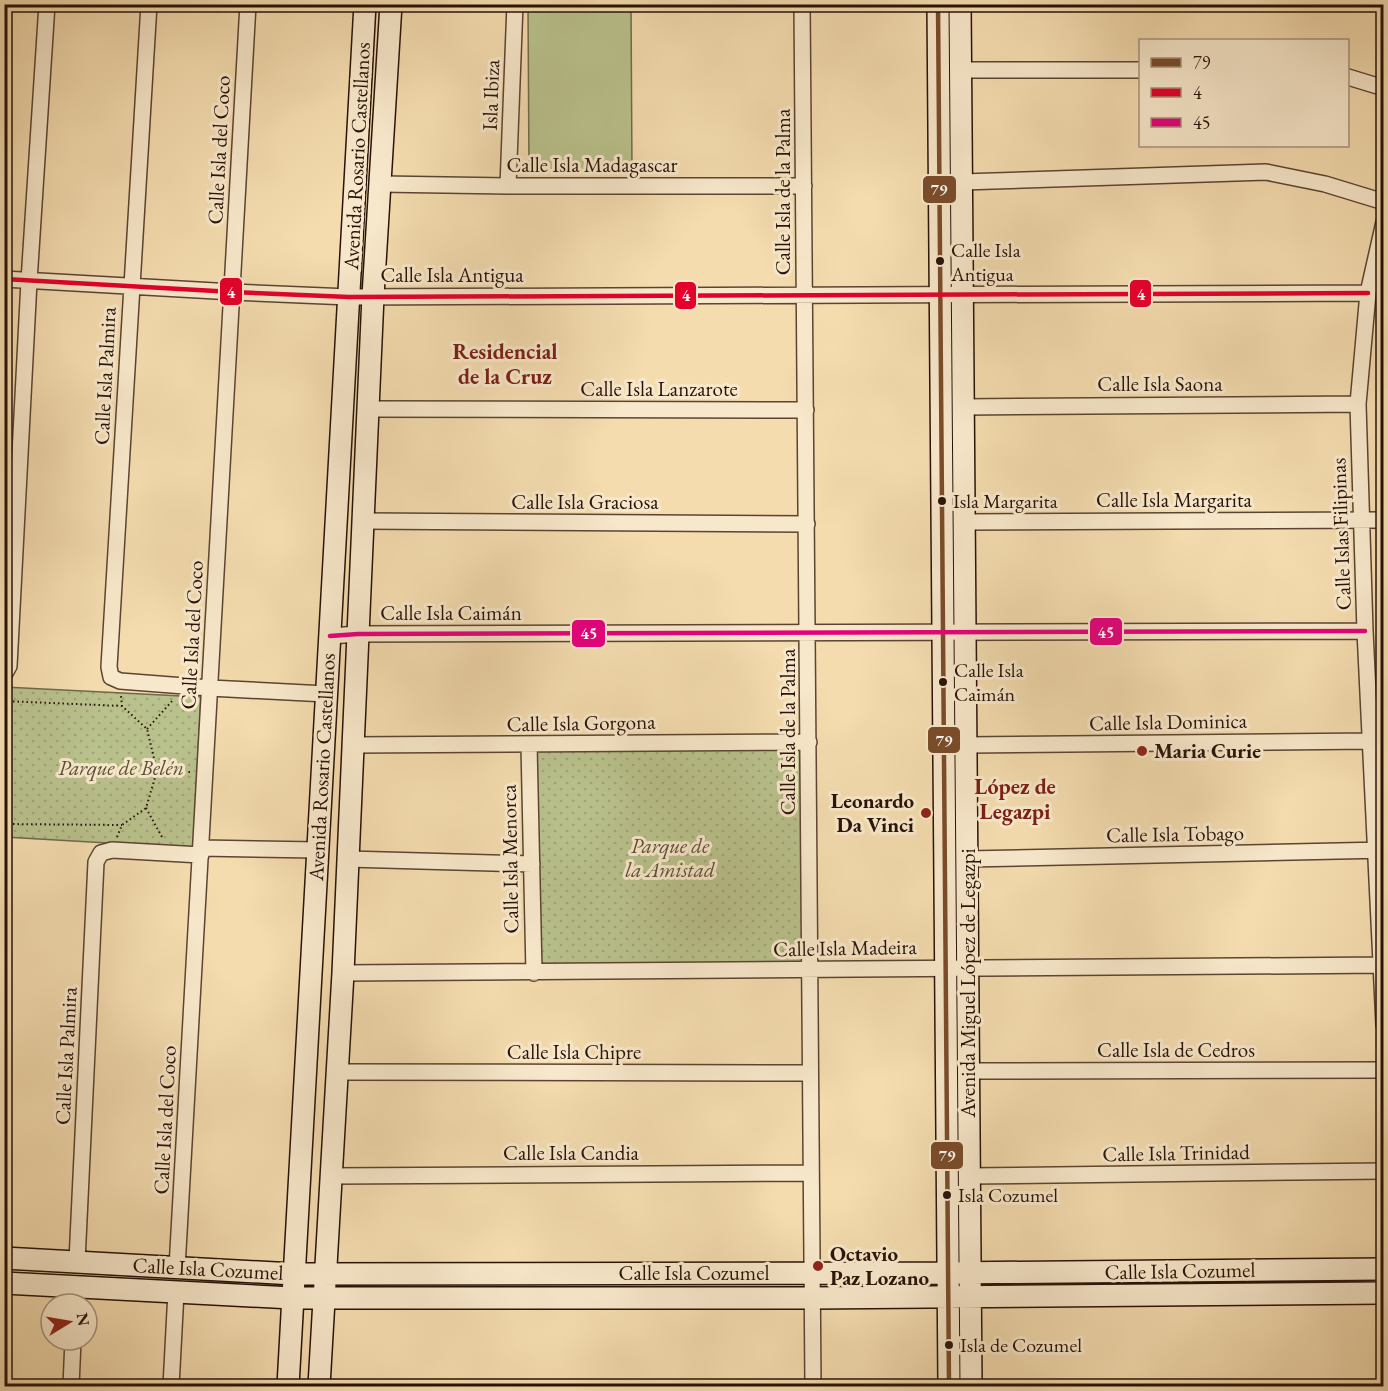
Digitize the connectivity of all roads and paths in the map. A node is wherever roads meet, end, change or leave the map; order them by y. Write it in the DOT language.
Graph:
graph roads {
  1 [pos="46,4"];
  2 [pos="149,4"];
  3 [pos="248,4"];
  4 [pos="365,4"];
  5 [pos="391,4"];
  6 [pos="515,4"];
  7 [pos="802,4"];
  8 [pos="938,4"];
  9 [pos="960,4"];
  10 [pos="961,70"];
  11 [pos="1139,70"];
  12 [pos="1349,78"];
  13 [pos="1383,88"];
  14 [pos="962,182"];
  15 [pos="381,184"];
  16 [pos="508,186"];
  17 [pos="804,186"];
  18 [pos="1383,202"];
  19 [pos="1383,222"];
  20 [pos="4,279"];
  21 [pos="29,281"];
  22 [pos="131,287"];
  23 [pos="232,292"];
  24 [pos="1368,293"];
  25 [pos="941,295"];
  26 [pos="962,295"];
  27 [pos="374,296"];
  28 [pos="805,296"];
  29 [pos="349,297"];
  30 [pos="1358,404"];
  31 [pos="963,407"];
  32 [pos="368,409"];
  33 [pos="806,410"];
  34 [pos="1361,520"];
  35 [pos="1383,520"];
  36 [pos="363,521"];
  37 [pos="964,522"];
  38 [pos="807,524"];
  39 [pos="1365,631"];
  40 [pos="943,633"];
  41 [pos="965,633"];
  42 [pos="358,634"];
  43 [pos="808,634"];
  44 [pos="330,636"];
  45 [pos="5,675"];
  46 [pos="115,679"];
  47 [pos="186,686"];
  48 [pos="210,688"];
  49 [pos="326,693"];
  50 [pos="4,701"];
  51 [pos="122,706"];
  52 [pos="147,729"];
  53 [pos="1371,741"];
  54 [pos="809,742"];
  55 [pos="353,745"];
  56 [pos="529,745"];
  57 [pos="966,746"];
  58 [pos="157,771"];
  59 [pos="205,773"];
  60 [pos="146,808"];
  61 [pos="4,824"];
  62 [pos="122,825"];
  63 [pos="318,850"];
  64 [pos="1380,850"];
  65 [pos="107,851"];
  66 [pos="201,852"];
  67 [pos="172,854"];
  68 [pos="967,859"];
  69 [pos="348,860"];
  70 [pos="532,864"];
  71 [pos="1382,965"];
  72 [pos="946,968"];
  73 [pos="968,968"];
  74 [pos="809,970"];
  75 [pos="343,973"];
  76 [pos="534,973"];
  77 [pos="1383,1025"];
  78 [pos="1383,1070"];
  79 [pos="968,1071"];
  80 [pos="338,1072"];
  81 [pos="810,1073"];
  82 [pos="1383,1171"];
  83 [pos="811,1173"];
  84 [pos="332,1176"];
  85 [pos="969,1176"];
  86 [pos="4,1258"];
  87 [pos="77,1261"];
  88 [pos="177,1268"];
  89 [pos="1383,1269"];
  90 [pos="325,1273"];
  91 [pos="812,1273"];
  92 [pos="948,1273"];
  93 [pos="970,1273"];
  94 [pos="294,1274"];
  95 [pos="4,1282"];
  96 [pos="59,1292"];
  97 [pos="176,1292"];
  98 [pos="1383,1293"];
  99 [pos="99,1294"];
  100 [pos="949,1296"];
  101 [pos="970,1296"];
  102 [pos="292,1298"];
  103 [pos="323,1298"];
  104 [pos="812,1298"];
  105 [pos="72,1352"];
  106 [pos="71,1386"];
  107 [pos="171,1386"];
  108 [pos="288,1386"];
  109 [pos="319,1386"];
  110 [pos="813,1386"];
  111 [pos="949,1386"];
  112 [pos="971,1386"];
  1 -- 21 [label="street"];
  2 -- 22 [label="street, Calle Isla Palmira"];
  3 -- 23 [label="street, Calle Isla del Coco"];
  4 -- 29 [label="street, Avenida Rosario Castellanos"];
  5 -- 15 [label="street, Avenida Rosario Castellanos"];
  6 -- 16 [label="street, Isla Ibiza"];
  7 -- 17 [label="street, Calle Isla de la Palma"];
  8 -- 25 [label="street, Avenida Miguel López de Legazpi"];
  9 -- 10 [label="street, Avenida Miguel López de Legazpi"];
  10 -- 11 [label="street"];
  10 -- 14 [label="street, Avenida Miguel López de Legazpi"];
  12 -- 13 [label="street"];
  14 -- 18 [label="street"];
  14 -- 26 [label="street, Avenida Miguel López de Legazpi"];
  15 -- 16 [label="street, Calle Isla Madagascar"];
  15 -- 27 [label="street, Avenida Rosario Castellanos"];
  16 -- 17 [label="street, Calle Isla Madagascar"];
  17 -- 28 [label="street, Calle Isla de la Palma"];
  19 -- 24 [label="street, Calle Islas Filipinas"];
  20 -- 21 [label="street, Calle Isla Antigua"];
  21 -- 22 [label="street, Calle Isla Antigua"];
  21 -- 45 [label="street"];
  22 -- 23 [label="street, Calle Isla Antigua"];
  22 -- 46 [label="street, Calle Isla Palmira"];
  23 -- 29 [label="street, Calle Isla Antigua"];
  23 -- 48 [label="street, Calle Isla del Coco"];
  24 -- 26 [label="street, Calle Isla Antigua"];
  24 -- 30 [label="street, Calle Islas Filipinas"];
  25 -- 26 [label="street, Calle Isla Antigua"];
  25 -- 28 [label="street, Calle Isla Antigua"];
  25 -- 40 [label="street, Avenida Miguel López de Legazpi"];
  26 -- 31 [label="street, Avenida Miguel López de Legazpi"];
  27 -- 28 [label="street, Calle Isla Antigua"];
  27 -- 29 [label="street, Calle Isla Antigua"];
  27 -- 32 [label="street, Avenida Rosario Castellanos"];
  28 -- 33 [label="street, Calle Isla de la Palma"];
  29 -- 44 [label="street, Avenida Rosario Castellanos"];
  30 -- 31 [label="street, Calle Isla Saona"];
  30 -- 34 [label="street, Calle Islas Filipinas"];
  31 -- 37 [label="street, Avenida Miguel López de Legazpi"];
  32 -- 33 [label="street, Calle Isla Lanzarote"];
  32 -- 36 [label="street, Avenida Rosario Castellanos"];
  33 -- 38 [label="street, Calle Isla de la Palma"];
  34 -- 35 [label="street, Calle Isla Margarita"];
  34 -- 37 [label="street, Calle Isla Margarita"];
  34 -- 39 [label="street, Calle Islas Filipinas"];
  36 -- 38 [label="street, Calle Isla Graciosa"];
  36 -- 42 [label="street, Avenida Rosario Castellanos"];
  37 -- 41 [label="street, Avenida Miguel López de Legazpi"];
  38 -- 43 [label="street, Calle Isla de la Palma"];
  39 -- 41 [label="street, Calle Isla Caimán"];
  39 -- 53 [label="street, Calle Islas Filipinas"];
  40 -- 41 [label="street, Calle Isla Caimán"];
  40 -- 43 [label="street, Calle Isla Caimán"];
  40 -- 72 [label="street, Avenida Miguel López de Legazpi"];
  41 -- 57 [label="street, Avenida Miguel López de Legazpi"];
  42 -- 43 [label="street, Calle Isla Caimán"];
  42 -- 44 [label="street, Calle Isla Caimán"];
  42 -- 55 [label="street, Avenida Rosario Castellanos"];
  43 -- 54 [label="street, Calle Isla de la Palma"];
  44 -- 49 [label="street, Avenida Rosario Castellanos"];
  46 -- 47 [label="street"];
  46 -- 51 [label="path"];
  47 -- 48 [label="street"];
  47 -- 52 [label="path"];
  48 -- 49 [label="street"];
  48 -- 59 [label="street, Calle Isla del Coco"];
  49 -- 63 [label="street, Avenida Rosario Castellanos"];
  50 -- 51 [label="path"];
  51 -- 52 [label="path"];
  52 -- 58 [label="path"];
  53 -- 57 [label="street, Calle Isla Dominica"];
  53 -- 64 [label="street, Calle Islas Filipinas"];
  54 -- 56 [label="street, Calle Isla Gorgona"];
  54 -- 74 [label="street, Calle Isla de la Palma"];
  55 -- 56 [label="street, Calle Isla Gorgona"];
  55 -- 69 [label="street, Avenida Rosario Castellanos"];
  56 -- 70 [label="street, Calle Isla Menorca"];
  57 -- 68 [label="street, Avenida Miguel López de Legazpi"];
  58 -- 59 [label="path"];
  58 -- 60 [label="path"];
  59 -- 66 [label="street, Calle Isla del Coco"];
  60 -- 62 [label="path"];
  60 -- 67 [label="path"];
  61 -- 62 [label="path"];
  62 -- 65 [label="path"];
  63 -- 66 [label="street"];
  63 -- 94 [label="street, Avenida Rosario Castellanos"];
  64 -- 68 [label="street, Calle Isla Tobago"];
  64 -- 71 [label="street, Calle Islas Filipinas"];
  65 -- 67 [label="street"];
  65 -- 87 [label="street, Calle Isla Palmira"];
  66 -- 67 [label="street"];
  66 -- 88 [label="street, Calle Isla del Coco"];
  68 -- 73 [label="street, Avenida Miguel López de Legazpi"];
  69 -- 70 [label="street"];
  69 -- 75 [label="street, Avenida Rosario Castellanos"];
  70 -- 76 [label="street, Calle Isla Menorca"];
  71 -- 73 [label="street, Calle Isla Madeira"];
  71 -- 77 [label="street, Calle Islas Filipinas"];
  72 -- 73 [label="street, Calle Isla Madeira"];
  72 -- 74 [label="street, Calle Isla Madeira"];
  72 -- 92 [label="street, Avenida Miguel López de Legazpi"];
  73 -- 79 [label="street, Avenida Miguel López de Legazpi"];
  74 -- 76 [label="street, Calle Isla Madeira"];
  74 -- 81 [label="street, Calle Isla de la Palma"];
  75 -- 76 [label="street, Calle Isla Madeira"];
  75 -- 80 [label="street, Avenida Rosario Castellanos"];
  78 -- 79 [label="street, Calle Isla de Cedros"];
  79 -- 85 [label="street, Avenida Miguel López de Legazpi"];
  80 -- 81 [label="street, Calle Isla Chipre"];
  80 -- 84 [label="street, Avenida Rosario Castellanos"];
  81 -- 83 [label="street, Calle Isla de la Palma"];
  82 -- 85 [label="street, Calle Isla Trinidad"];
  83 -- 84 [label="street, Calle Isla Candia"];
  83 -- 91 [label="street, Calle Isla de la Palma"];
  84 -- 90 [label="street, Avenida Rosario Castellanos"];
  85 -- 93 [label="street, Avenida Miguel López de Legazpi"];
  86 -- 87 [label="street, Calle Isla Cozumel"];
  87 -- 88 [label="street, Calle Isla Cozumel"];
  88 -- 94 [label="street, Calle Isla Cozumel"];
  89 -- 93 [label="street, Calle Isla Cozumel"];
  90 -- 91 [label="street, Calle Isla Cozumel"];
  90 -- 94 [label="street, Calle Isla Cozumel"];
  90 -- 103 [label="street, Avenida Rosario Castellanos"];
  91 -- 92 [label="street, Calle Isla Cozumel"];
  91 -- 104 [label="street, Calle Isla de la Palma"];
  92 -- 93 [label="street, Calle Isla Cozumel"];
  92 -- 100 [label="street, Avenida Miguel López de Legazpi"];
  93 -- 101 [label="street, Avenida Miguel López de Legazpi"];
  94 -- 102 [label="street, Avenida Rosario Castellanos"];
  95 -- 96 [label="street, Calle Isla Cozumel"];
  97 -- 99 [label="street, Calle Isla Cozumel"];
  97 -- 102 [label="street, Calle Isla Cozumel"];
  97 -- 107 [label="street"];
  98 -- 101 [label="street, Calle Isla Cozumel"];
  100 -- 101 [label="street, Calle Isla Cozumel"];
  100 -- 104 [label="street, Calle Isla Cozumel"];
  100 -- 111 [label="street, Avenida Miguel López de Legazpi"];
  101 -- 112 [label="street, Avenida Miguel López de Legazpi"];
  102 -- 103 [label="street, Calle Isla Cozumel"];
  102 -- 108 [label="street, Avenida Rosario Castellanos"];
  103 -- 104 [label="street, Calle Isla Cozumel"];
  103 -- 109 [label="street, Avenida Rosario Castellanos"];
  104 -- 110 [label="street, Calle Isla de la Palma"];
  105 -- 106 [label="street"];
}
